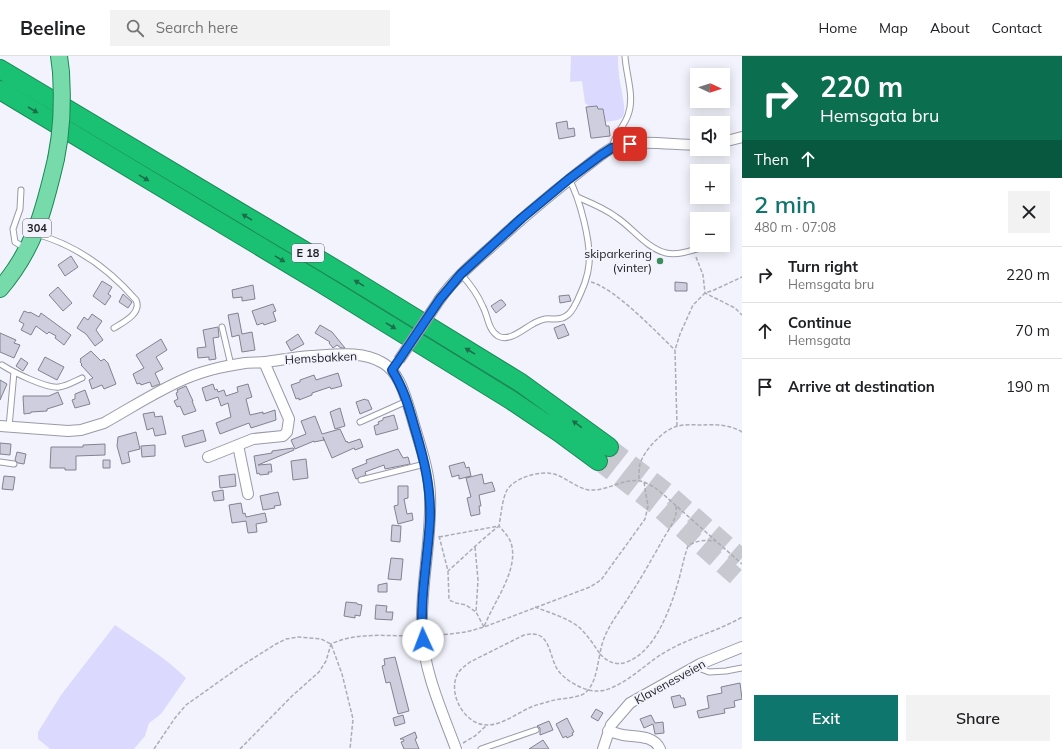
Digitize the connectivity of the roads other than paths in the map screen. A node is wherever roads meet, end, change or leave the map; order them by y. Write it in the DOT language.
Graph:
graph roads {
  1 [pos="59,56"];
  2 [pos="625,56"];
  3 [pos="0,69"];
  4 [pos="0,90"];
  5 [pos="742,136"];
  6 [pos="730,140"];
  7 [pos="690,145"];
  8 [pos="612,148"];
  9 [pos="569,179"];
  10 [pos="20,190"];
  11 [pos="577,197"];
  12 [pos="35,234"];
  13 [pos="28,249"];
  14 [pos="690,250"];
  15 [pos="461,274"];
  16 [pos="0,289"];
  17 [pos="222,327"];
  18 [pos="114,328"];
  19 [pos="264,362"];
  20 [pos="2,365"];
  21 [pos="231,365"];
  22 [pos="392,370"];
  23 [pos="14,372"];
  24 [pos="82,378"];
  25 [pos="407,401"];
  26 [pos="360,422"];
  27 [pos="5,426"];
  28 [pos="238,445"];
  29 [pos="208,457"];
  30 [pos="0,462"];
  31 [pos="14,464"];
  32 [pos="425,464"];
  33 [pos="361,480"];
  34 [pos="248,494"];
  35 [pos="742,647"];
  36 [pos="695,667"];
  37 [pos="742,668"];
  38 [pos="536,730"];
  39 [pos="608,731"];
  40 [pos="455,748"];
  41 [pos="481,749"];
  42 [pos="603,749"];
  43 [pos="660,749"];
  1 -- 12 [label="main road, 304, bridge"];
  2 -- 8 [label="lane"];
  4 -- 3 [label="highway, E 18, one-way"];
  5 -- 6 [label="street"];
  7 -- 8 [label="street"];
  8 -- 9 [label="street"];
  9 -- 11 [label="lane"];
  9 -- 15 [label="street"];
  10 -- 13 [label="lane"];
  11 -- 14 [label="lane"];
  11 -- 15 [label="lane"];
  12 -- 13 [label="main road, 304"];
  12 -- 18 [label="lane"];
  13 -- 16 [label="main road, 304"];
  15 -- 22 [label="street, bridge"];
  17 -- 21 [label="lane"];
  19 -- 21 [label="street, Hemsbakken"];
  19 -- 22 [label="street, Hemsbakken"];
  19 -- 28 [label="street, Hemsbakken"];
  20 -- 23 [label="lane"];
  21 -- 27 [label="street, Hemsbakken"];
  22 -- 25 [label="street, Hemsbakken"];
  23 -- 24 [label="lane"];
  23 -- 27 [label="lane"];
  25 -- 26 [label="lane"];
  25 -- 32 [label="street, Hemsbakken"];
  28 -- 29 [label="street, Hemsbakken"];
  28 -- 34 [label="street"];
  30 -- 31 [label="lane"];
  32 -- 33 [label="lane"];
  32 -- 40 [label="street, Hemsbakken"];
  35 -- 36 [label="street, Klavenesveien"];
  36 -- 37 [label="lane"];
  36 -- 39 [label="street, Klavenesveien"];
  38 -- 41 [label="lane"];
  39 -- 42 [label="street, Klavenesveien"];
  39 -- 43 [label="street"];
}
